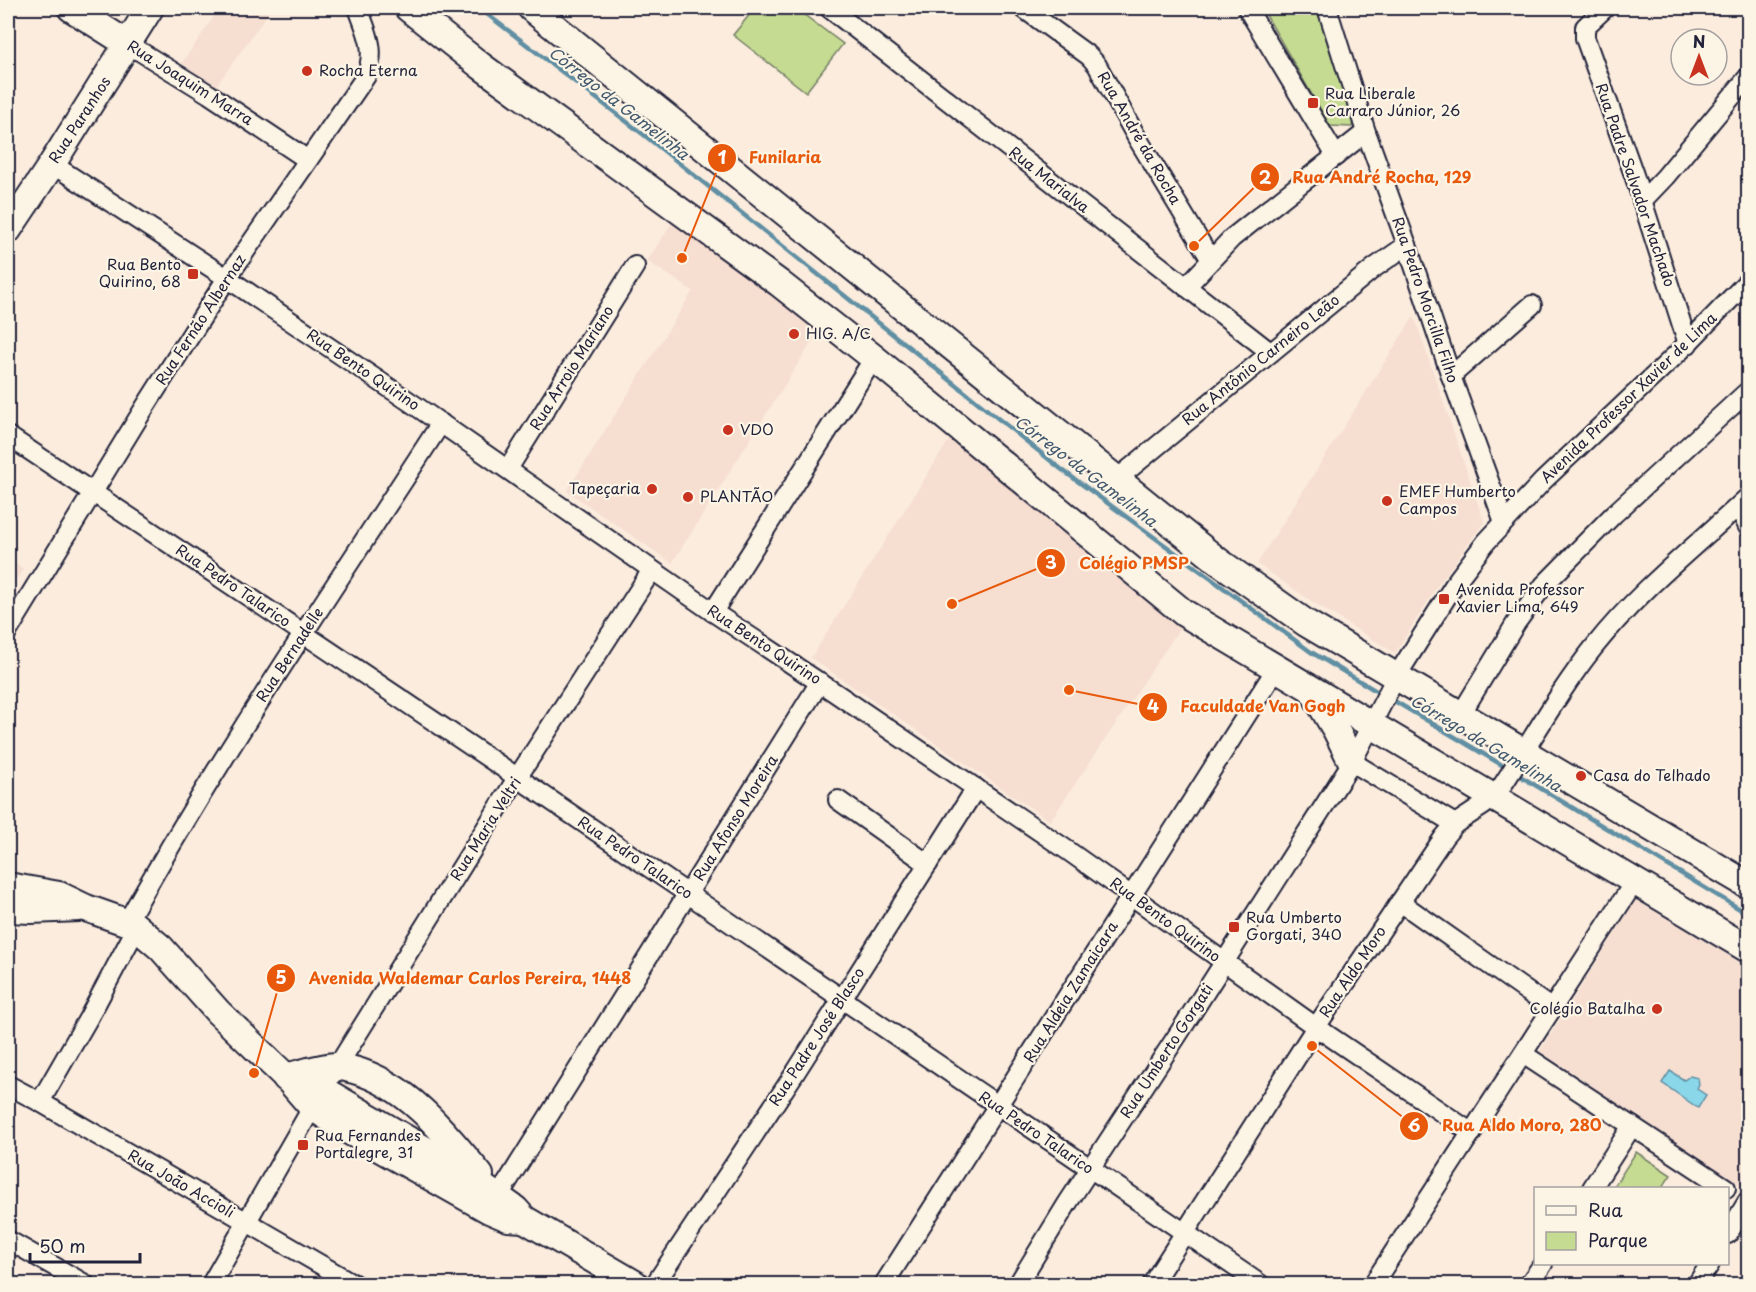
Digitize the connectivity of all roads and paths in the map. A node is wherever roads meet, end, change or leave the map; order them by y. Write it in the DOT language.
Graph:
graph roads {
  1 [pos="71,8"];
  2 [pos="150,8"];
  3 [pos="358,8"];
  4 [pos="408,8"];
  5 [pos="531,8"];
  6 [pos="829,8"];
  7 [pos="1023,8"];
  8 [pos="1247,8"];
  9 [pos="1327,8"];
  10 [pos="1605,8"];
  11 [pos="1588,18"];
  12 [pos="128,44"];
  13 [pos="1749,77"];
  14 [pos="1366,132"];
  15 [pos="1336,156"];
  16 [pos="308,160"];
  17 [pos="52,164"];
  18 [pos="1642,201"];
  19 [pos="10,219"];
  20 [pos="1407,245"];
  21 [pos="1211,260"];
  22 [pos="635,266"];
  23 [pos="227,278"];
  24 [pos="1749,281"];
  25 [pos="1186,287"];
  26 [pos="1532,305"];
  27 [pos="1688,344"];
  28 [pos="1270,352"];
  29 [pos="874,358"];
  30 [pos="1450,376"];
  31 [pos="1749,391"];
  32 [pos="441,423"];
  33 [pos="8,436"];
  34 [pos="508,469"];
  35 [pos="1117,480"];
  36 [pos="93,494"];
  37 [pos="1744,502"];
  38 [pos="1503,522"];
  39 [pos="1749,528"];
  40 [pos="652,570"];
  41 [pos="714,612"];
  42 [pos="8,631"];
  43 [pos="303,633"];
  44 [pos="1276,669"];
  45 [pos="820,682"];
  46 [pos="1393,682"];
  47 [pos="1312,690"];
  48 [pos="1461,714"];
  49 [pos="1374,721"];
  50 [pos="1521,757"];
  51 [pos="1352,762"];
  52 [pos="518,778"];
  53 [pos="976,788"];
  54 [pos="1495,794"];
  55 [pos="838,800"];
  56 [pos="1455,824"];
  57 [pos="928,864"];
  58 [pos="1635,882"];
  59 [pos="1749,885"];
  60 [pos="8,886"];
  61 [pos="689,894"];
  62 [pos="1131,896"];
  63 [pos="1400,902"];
  64 [pos="86,908"];
  65 [pos="8,909"];
  66 [pos="132,925"];
  67 [pos="1749,950"];
  68 [pos="1224,962"];
  69 [pos="841,999"];
  70 [pos="1552,1009"];
  71 [pos="1316,1027"];
  72 [pos="1523,1053"];
  73 [pos="338,1066"];
  74 [pos="286,1077"];
  75 [pos="8,1085"];
  76 [pos="318,1099"];
  77 [pos="40,1102"];
  78 [pos="998,1107"];
  79 [pos="1632,1126"];
  80 [pos="1472,1133"];
  81 [pos="1090,1170"];
  82 [pos="1593,1187"];
  83 [pos="1724,1187"];
  84 [pos="1729,1190"];
  85 [pos="498,1197"];
  86 [pos="1748,1203"];
  87 [pos="524,1219"];
  88 [pos="248,1222"];
  89 [pos="1185,1232"];
  90 [pos="1729,1232"];
  91 [pos="8,1240"];
  92 [pos="1542,1265"];
  93 [pos="1709,1265"];
  94 [pos="85,1284"];
  95 [pos="211,1284"];
  96 [pos="354,1284"];
  97 [pos="635,1284"];
  98 [pos="655,1284"];
  99 [pos="884,1284"];
  100 [pos="1018,1284"];
  101 [pos="1152,1284"];
  102 [pos="1260,1284"];
  103 [pos="1373,1284"];
  104 [pos="1530,1284"];
  105 [pos="1697,1284"];
  1 -- 12 [label="main road, Rua Joaquim Marra"];
  2 -- 12 [label="main road, Rua Paranhos"];
  3 -- 16 [label="street, Rua Fernão Albernaz"];
  4 -- 29 [label="main road"];
  5 -- 35 [label="main road"];
  6 -- 25 [label="street, Rua Marialva"];
  7 -- 21 [label="street, Rua André da Rocha"];
  8 -- 15 [label="street"];
  9 -- 14 [label="street, Rua Pedro Morcilla Filho"];
  10 -- 11 [label="street"];
  11 -- 18 [label="street, Rua Padre Salvador Machado"];
  12 -- 16 [label="street, Rua Joaquim Marra"];
  12 -- 17 [label="main road, Rua Paranhos"];
  13 -- 18 [label="street"];
  14 -- 15 [label="street"];
  14 -- 20 [label="street, Rua Pedro Morcilla Filho"];
  15 -- 21 [label="street"];
  16 -- 23 [label="street, Rua Fernão Albernaz"];
  17 -- 19 [label="main road, Rua Paranhos"];
  17 -- 23 [label="street, Rua Bento Quirino"];
  18 -- 27 [label="street, Rua Padre Salvador Machado"];
  20 -- 28 [label="street, Rua Antônio Carneiro Leão"];
  20 -- 30 [label="street, Rua Pedro Morcilla Filho"];
  21 -- 25 [label="street"];
  22 -- 34 [label="street, Rua Arroio Mariano"];
  23 -- 32 [label="street, Rua Bento Quirino"];
  23 -- 36 [label="street, Rua Fernão Albernaz"];
  24 -- 27 [label="street, Avenida Professor Xavier de Lima"];
  25 -- 28 [label="street, Rua Marialva"];
  26 -- 30 [label="street"];
  27 -- 38 [label="street, Avenida Professor Xavier de Lima"];
  28 -- 35 [label="street, Rua Antônio Carneiro Leão"];
  29 -- 41 [label="street"];
  29 -- 44 [label="main road"];
  30 -- 38 [label="street, Rua Pedro Morcilla Filho"];
  31 -- 48 [label="street"];
  32 -- 34 [label="street, Rua Bento Quirino"];
  32 -- 43 [label="street, Rua Bernadelle"];
  33 -- 36 [label="street, Rua Pedro Talarico"];
  34 -- 40 [label="street, Rua Bento Quirino"];
  35 -- 46 [label="main road"];
  36 -- 42 [label="street, Rua Fernão Albernaz"];
  36 -- 43 [label="street, Rua Pedro Talarico"];
  37 -- 39 [label="street"];
  37 -- 50 [label="street"];
  38 -- 46 [label="street, Avenida Professor Xavier de Lima"];
  40 -- 41 [label="street, Rua Bento Quirino"];
  40 -- 52 [label="street, Rua Maria Veltri"];
  41 -- 45 [label="street, Rua Bento Quirino"];
  43 -- 52 [label="street, Rua Pedro Talarico"];
  43 -- 66 [label="street, Rua Bernadelle"];
  44 -- 47 [label="main road"];
  44 -- 62 [label="street, Rua Aldeia Zamaicara"];
  45 -- 53 [label="street, Rua Bento Quirino"];
  45 -- 61 [label="street, Rua Afonso Moreira"];
  46 -- 48 [label="main road"];
  46 -- 49 [label="street, Avenida Professor Xavier de Lima"];
  47 -- 49 [label="main road"];
  47 -- 51 [label="main road"];
  48 -- 50 [label="main road"];
  49 -- 51 [label="street, Rua Umberto Gorgati"];
  49 -- 54 [label="main road"];
  50 -- 54 [label="street"];
  50 -- 59 [label="main road"];
  51 -- 56 [label="street"];
  51 -- 68 [label="street, Rua Umberto Gorgati"];
  52 -- 61 [label="street, Rua Pedro Talarico"];
  52 -- 73 [label="street, Rua Maria Veltri"];
  53 -- 57 [label="street, Rua Padre José Blasco"];
  53 -- 62 [label="street, Rua Bento Quirino"];
  54 -- 56 [label="street, Rua Aldo Moro"];
  54 -- 58 [label="main road"];
  55 -- 57 [label="street"];
  56 -- 63 [label="street, Rua Aldo Moro"];
  57 -- 69 [label="street, Rua Padre José Blasco"];
  58 -- 67 [label="main road"];
  58 -- 70 [label="street"];
  60 -- 64 [label="main road"];
  61 -- 69 [label="street, Rua Pedro Talarico"];
  61 -- 85 [label="street, Rua Afonso Moreira"];
  62 -- 68 [label="street, Rua Bento Quirino"];
  62 -- 78 [label="street, Rua Aldeia Zamaicara"];
  63 -- 70 [label="street"];
  63 -- 71 [label="street, Rua Aldo Moro"];
  64 -- 65 [label="main road"];
  64 -- 66 [label="main road"];
  66 -- 74 [label="main road"];
  66 -- 77 [label="street, Rua Bernadelle"];
  68 -- 71 [label="street, Rua Bento Quirino"];
  68 -- 81 [label="street, Rua Umberto Gorgati"];
  69 -- 78 [label="street, Rua Pedro Talarico"];
  69 -- 98 [label="street, Rua Padre José Blasco"];
  70 -- 72 [label="street"];
  71 -- 80 [label="street, Rua Bento Quirino"];
  71 -- 89 [label="street, Rua Aldo Moro"];
  72 -- 79 [label="street"];
  72 -- 80 [label="street"];
  73 -- 74 [label="main road"];
  73 -- 76 [label="street, Rua Maria Veltri"];
  73 -- 85 [label="main road"];
  74 -- 76 [label="main road"];
  75 -- 77 [label="street, Rua João Accioli"];
  76 -- 85 [label="main road"];
  76 -- 87 [label="main road"];
  76 -- 88 [label="street, Rua Maria Veltri"];
  77 -- 88 [label="street, Rua João Accioli"];
  78 -- 81 [label="street, Rua Pedro Talarico"];
  78 -- 99 [label="street, Rua Aldeia Zamaicara"];
  79 -- 82 [label="street"];
  79 -- 83 [label="street"];
  80 -- 103 [label="street"];
  81 -- 89 [label="street, Rua Pedro Talarico"];
  81 -- 100 [label="street, Rua Umberto Gorgati"];
  84 -- 86 [label="street"];
  85 -- 87 [label="main road"];
  86 -- 90 [label="street"];
  87 -- 97 [label="main road"];
  88 -- 95 [label="street, Rua Maria Veltri"];
  88 -- 96 [label="street, Rua João Accioli"];
  89 -- 101 [label="street, Rua Aldo Moro"];
  89 -- 102 [label="street, Rua Pedro Talarico"];
  91 -- 94 [label="street"];
  92 -- 104 [label="street"];
  93 -- 105 [label="street"];
}
